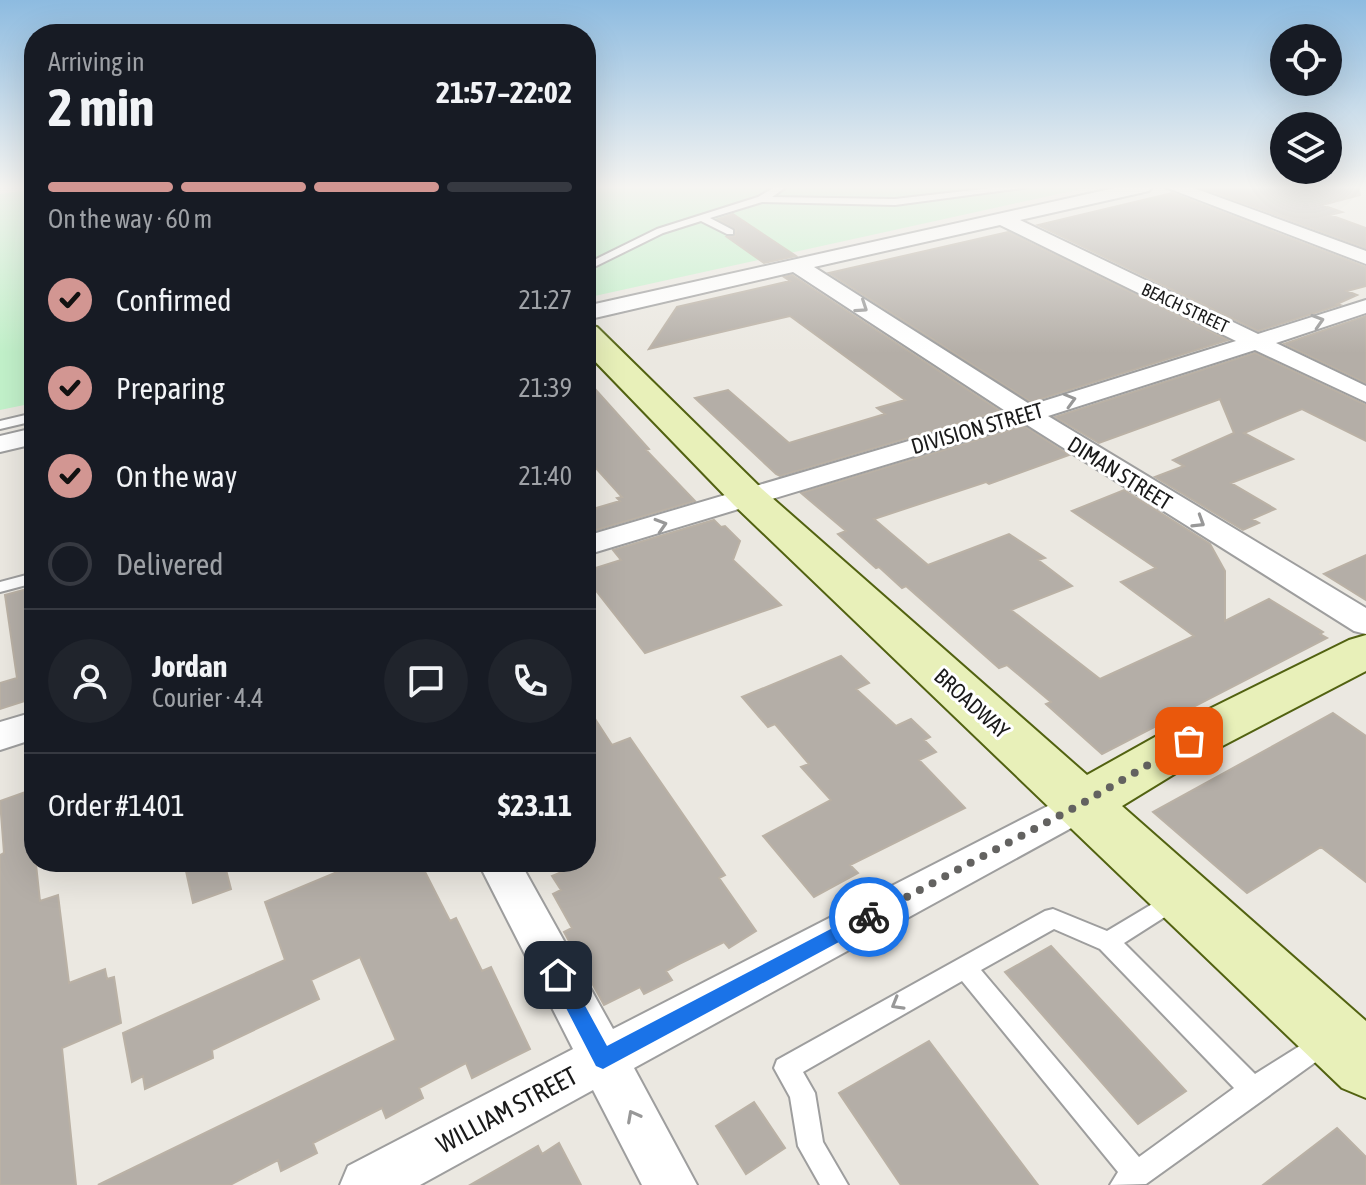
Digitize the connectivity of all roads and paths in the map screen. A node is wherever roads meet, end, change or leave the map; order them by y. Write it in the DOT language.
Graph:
graph roads {
  1 [pos="634,242"];
  2 [pos="901,242"];
  3 [pos="1050,242"];
  4 [pos="1324,242"];
  5 [pos="1366,258"];
  6 [pos="596,263"];
  7 [pos="796,265"];
  8 [pos="1366,306"];
  9 [pos="596,311"];
  10 [pos="1255,341"];
  11 [pos="596,344"];
  12 [pos="1366,395"];
  13 [pos="1026,413"];
  14 [pos="24,419"];
  15 [pos="0,425"];
  16 [pos="24,438"];
  17 [pos="0,444"];
  18 [pos="748,497"];
  19 [pos="596,543"];
  20 [pos="24,581"];
  21 [pos="0,587"];
  22 [pos="1366,623"];
  23 [pos="1366,651"];
  24 [pos="24,728"];
  25 [pos="0,736"];
  26 [pos="1081,804"];
  27 [pos="504,872"];
  28 [pos="1181,895"];
  29 [pos="1108,942"];
  30 [pos="964,966"];
  31 [pos="1349,1050"];
  32 [pos="603,1059"];
  33 [pos="1253,1090"];
  34 [pos="1130,1180"];
  35 [pos="367,1185"];
  36 [pos="670,1185"];
  37 [pos="835,1185"];
  1 -- 6 [label="lane"];
  2 -- 7 [label="street"];
  3 -- 10 [label="street, BEACH STREET"];
  4 -- 5 [label="street"];
  7 -- 9 [label="street"];
  7 -- 13 [label="street, DIMAN STREET, one-way"];
  10 -- 8 [label="street, DIVISION STREET, one-way"];
  10 -- 12 [label="street, BEACH STREET"];
  13 -- 10 [label="street, DIVISION STREET, one-way"];
  11 -- 18 [label="main road, BROADWAY"];
  13 -- 18 [label="street, DIVISION STREET"];
  13 -- 22 [label="street, DIMAN STREET, one-way"];
  14 -- 15 [label="lane"];
  16 -- 17 [label="street"];
  19 -- 18 [label="street, DIVISION STREET, one-way"];
  18 -- 26 [label="main road, BROADWAY"];
  20 -- 21 [label="lane"];
  23 -- 26 [label="main road, WILLIAM STREET"];
  24 -- 25 [label="street"];
  26 -- 28 [label="main road, BROADWAY"];
  26 -- 32 [label="street, WILLIAM STREET"];
  27 -- 32 [label="street"];
  28 -- 29 [label="lane"];
  28 -- 31 [label="main road, BROADWAY"];
  29 -- 30 [label="lane"];
  29 -- 33 [label="lane"];
  30 -- 34 [label="lane"];
  30 -- 37 [label="lane, one-way"];
  31 -- 33 [label="lane"];
  32 -- 35 [label="street, WILLIAM STREET"];
  36 -- 32 [label="street, one-way"];
  33 -- 34 [label="lane"];
}
